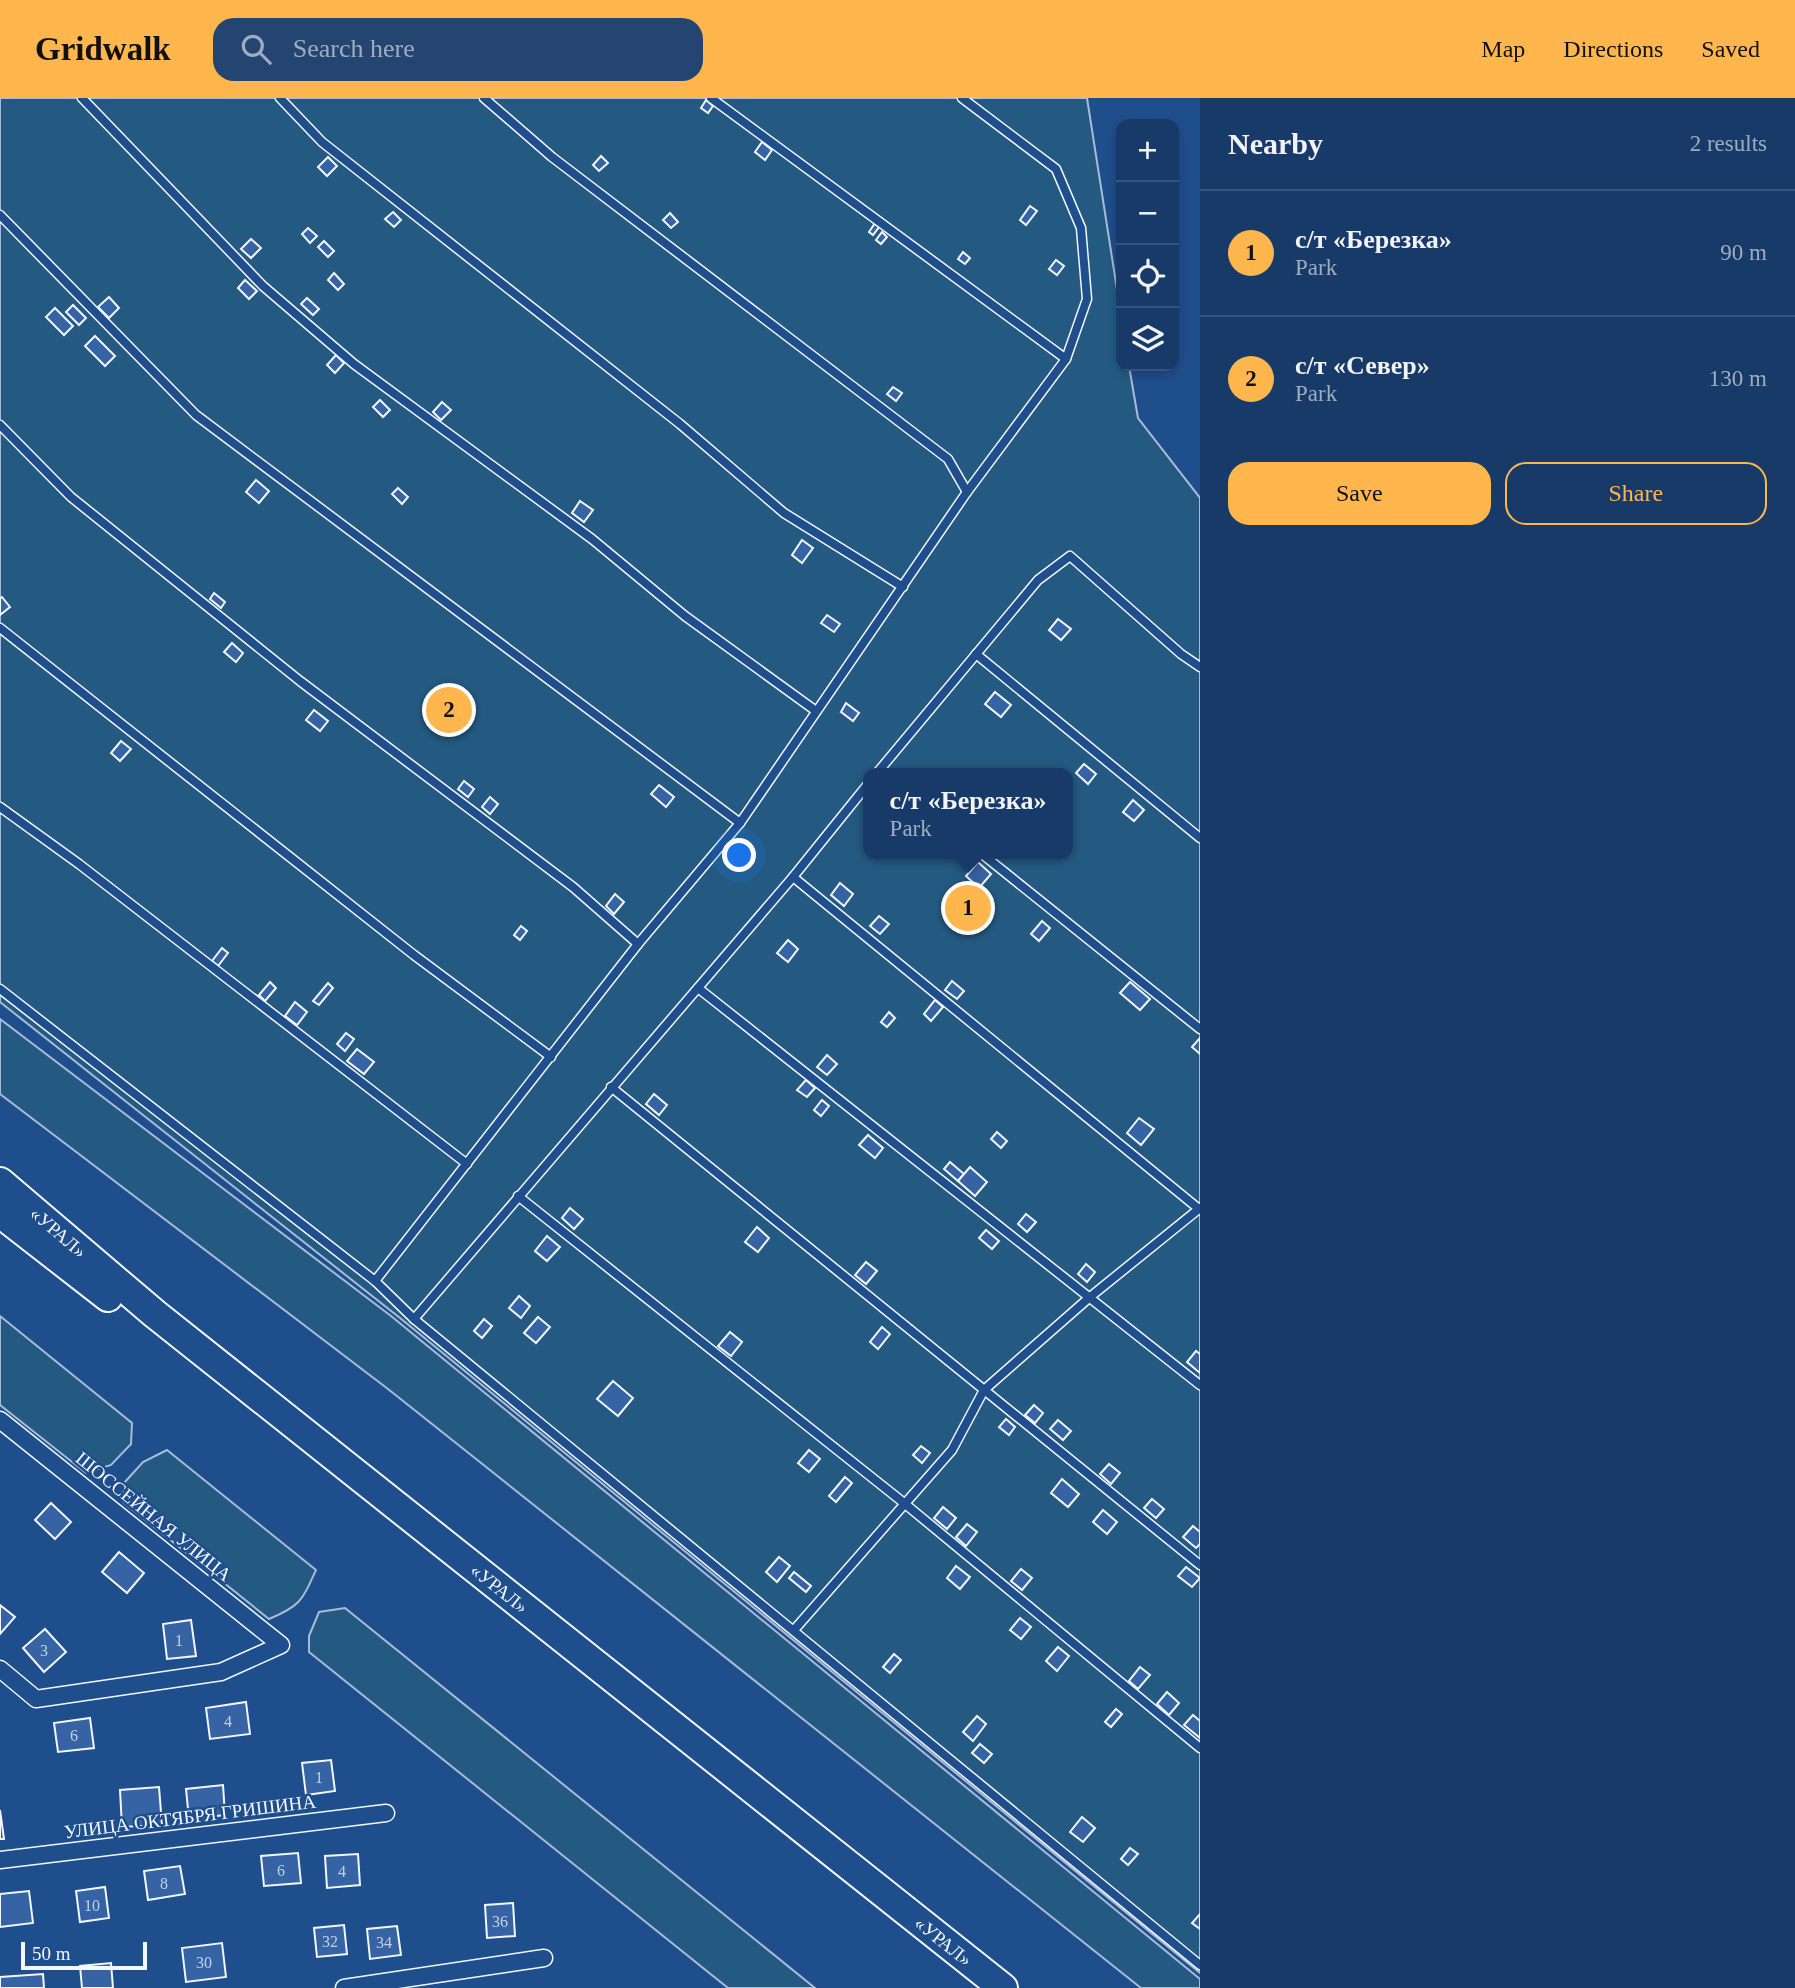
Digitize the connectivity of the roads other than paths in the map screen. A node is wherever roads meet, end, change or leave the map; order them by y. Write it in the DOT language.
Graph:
graph roads {
  1 [pos="82,98"];
  2 [pos="280,98"];
  3 [pos="484,98"];
  4 [pos="711,98"];
  5 [pos="962,98"];
  6 [pos="0,215"];
  7 [pos="1066,359"];
  8 [pos="0,425"];
  9 [pos="967,492"];
  10 [pos="903,587"];
  11 [pos="0,628"];
  12 [pos="976,654"];
  13 [pos="1200,667"];
  14 [pos="816,711"];
  15 [pos="882,768"];
  16 [pos="863,789"];
  17 [pos="0,807"];
  18 [pos="740,823"];
  19 [pos="1200,838"];
  20 [pos="988,859"];
  21 [pos="793,877"];
  22 [pos="638,944"];
  23 [pos="698,988"];
  24 [pos="0,989"];
  25 [pos="1200,1029"];
  26 [pos="551,1057"];
  27 [pos="611,1087"];
  28 [pos="467,1164"];
  29 [pos="0,1182"];
  30 [pos="518,1196"];
  31 [pos="1199,1209"];
  32 [pos="0,1213"];
  33 [pos="375,1281"];
  34 [pos="1090,1297"];
  35 [pos="414,1319"];
  36 [pos="1200,1385"];
  37 [pos="984,1390"];
  38 [pos="0,1420"];
  39 [pos="904,1503"];
  40 [pos="1200,1565"];
  41 [pos="794,1630"];
  42 [pos="0,1669"];
  43 [pos="1200,1748"];
  44 [pos="386,1813"];
  45 [pos="0,1860"];
  46 [pos="544,1958"];
  47 [pos="1200,1965"];
  48 [pos="344,1988"];
  49 [pos="975,1988"];
  50 [pos="1003,1988"];
  1 -- 14 [label="lane"];
  2 -- 10 [label="lane"];
  3 -- 9 [label="lane"];
  4 -- 7 [label="lane"];
  5 -- 7 [label="lane"];
  6 -- 18 [label="lane"];
  7 -- 9 [label="lane"];
  8 -- 22 [label="lane"];
  9 -- 10 [label="lane"];
  10 -- 14 [label="lane"];
  11 -- 26 [label="lane"];
  12 -- 13 [label="lane"];
  12 -- 15 [label="lane"];
  12 -- 19 [label="lane"];
  14 -- 18 [label="lane"];
  16 -- 21 [label="lane"];
  17 -- 28 [label="lane"];
  18 -- 22 [label="lane"];
  20 -- 25 [label="lane"];
  21 -- 23 [label="lane"];
  21 -- 31 [label="lane"];
  22 -- 26 [label="lane"];
  23 -- 27 [label="lane"];
  23 -- 34 [label="lane"];
  24 -- 33 [label="lane"];
  26 -- 28 [label="lane"];
  27 -- 30 [label="lane"];
  27 -- 37 [label="lane"];
  28 -- 33 [label="lane"];
  29 -- 50 [label="highway, «УРАЛ»"];
  30 -- 35 [label="lane"];
  30 -- 39 [label="lane"];
  31 -- 34 [label="lane"];
  32 -- 49 [label="highway, «УРАЛ»"];
  33 -- 35 [label="lane"];
  34 -- 36 [label="lane"];
  34 -- 37 [label="lane"];
  35 -- 41 [label="lane"];
  37 -- 39 [label="lane"];
  37 -- 40 [label="lane"];
  38 -- 42 [label="street, ШОССЕЙНАЯ УЛИЦА"];
  39 -- 41 [label="lane"];
  39 -- 43 [label="lane"];
  41 -- 47 [label="lane"];
  44 -- 45 [label="street, УЛИЦА ОКТЯБРЯ ГРИШИНА"];
  46 -- 48 [label="street"];
}
